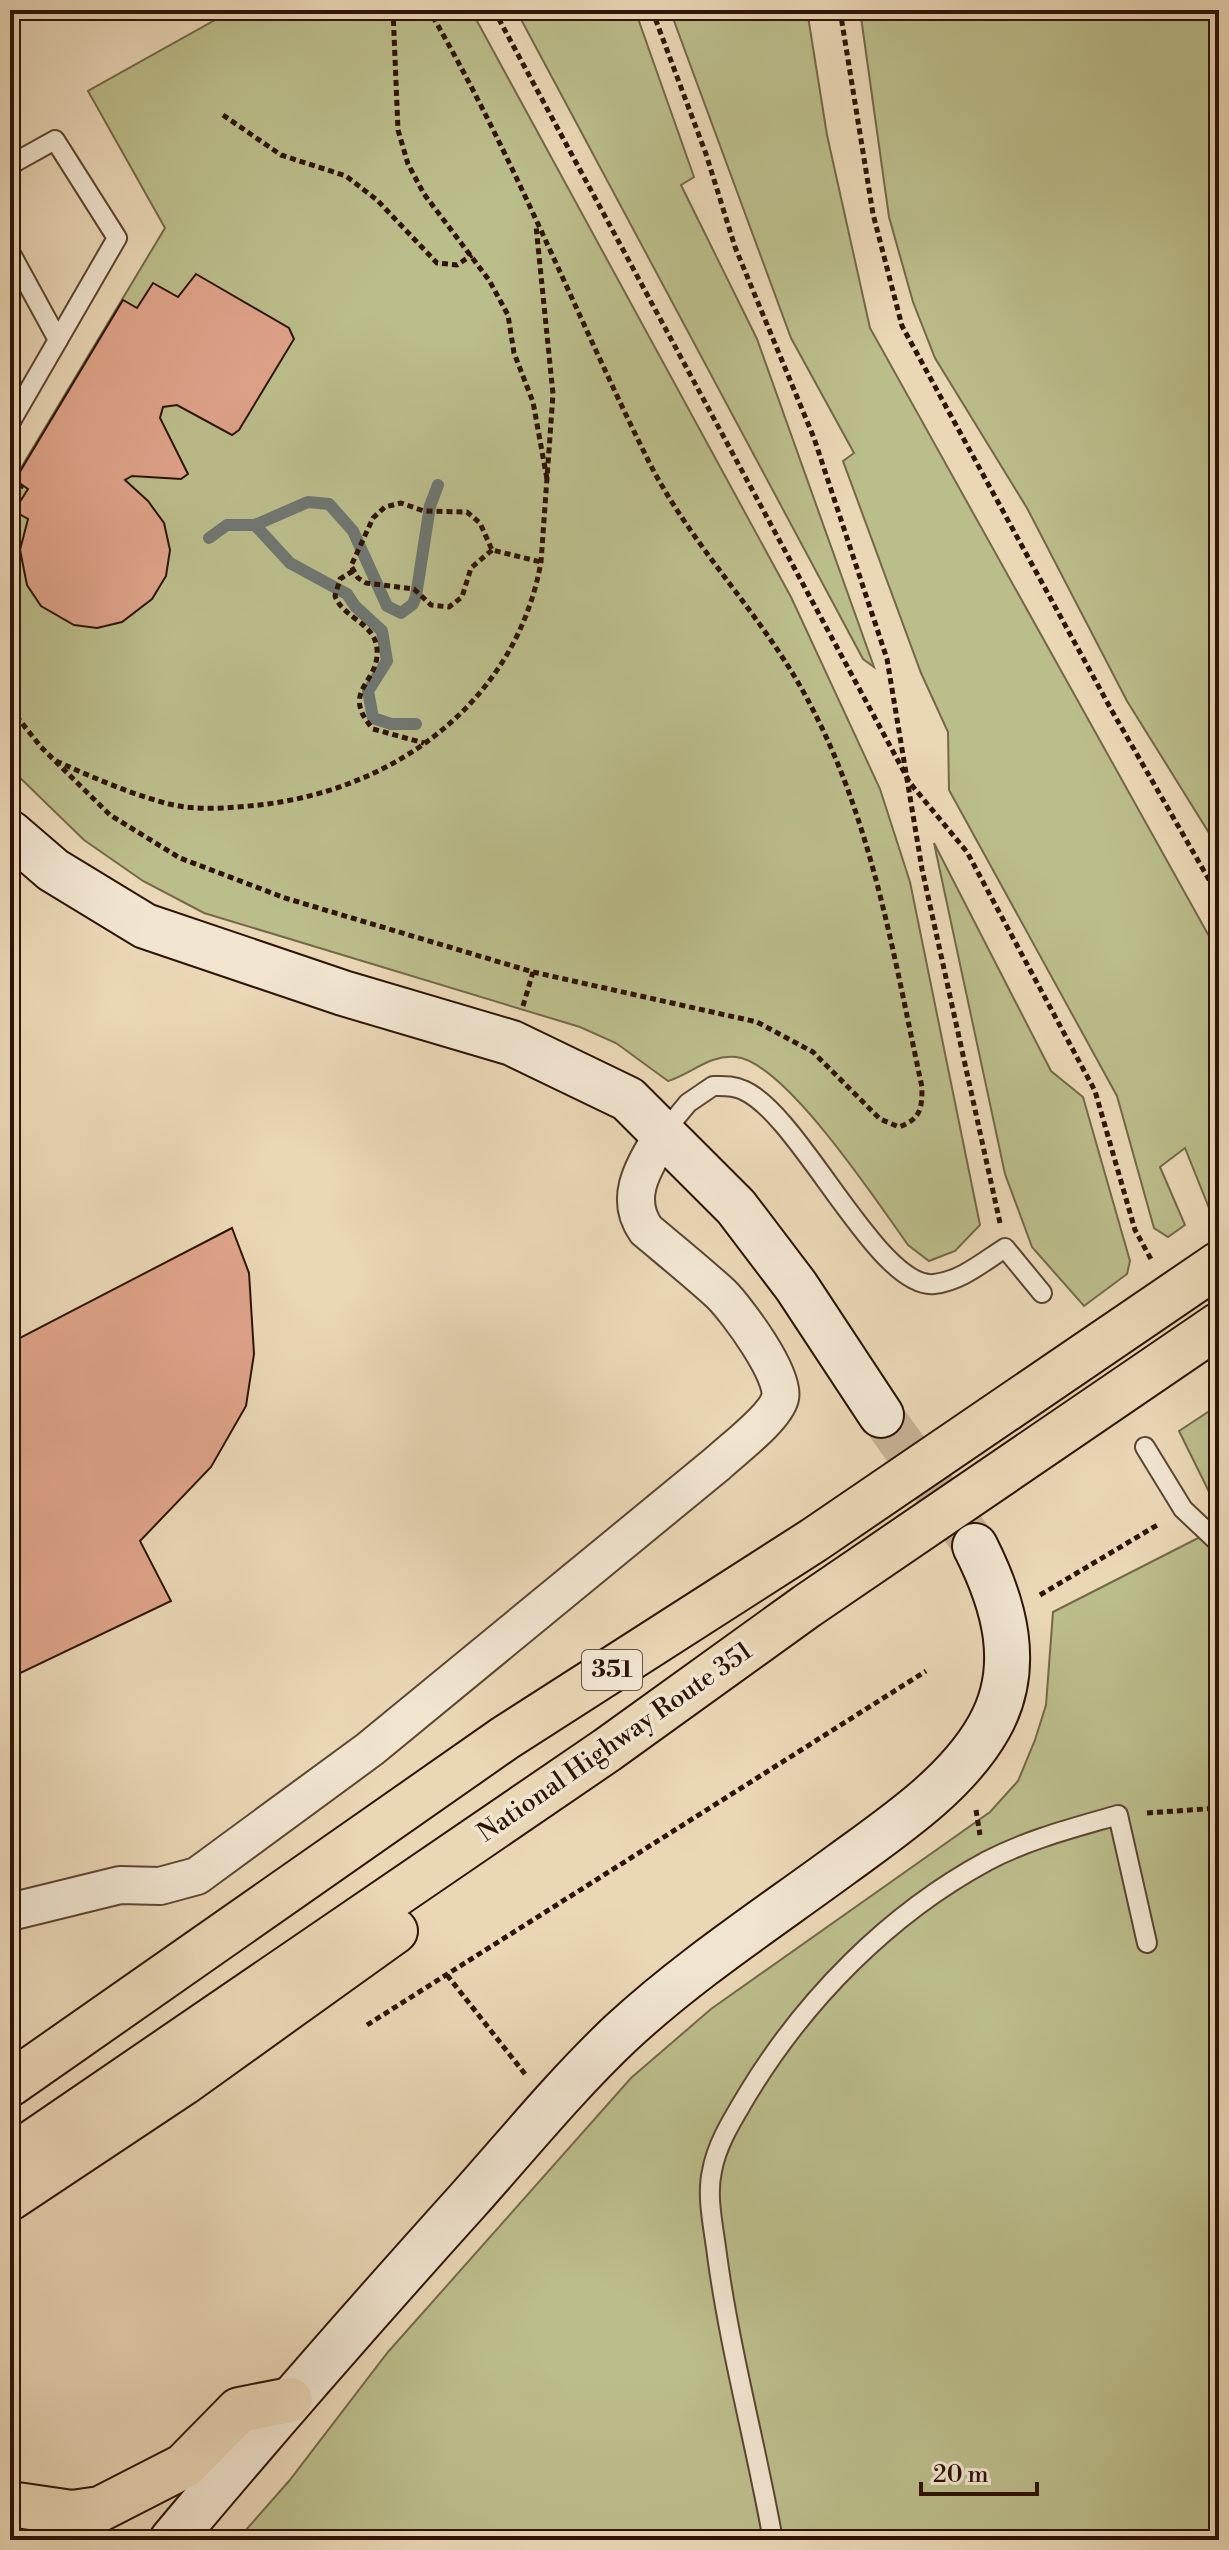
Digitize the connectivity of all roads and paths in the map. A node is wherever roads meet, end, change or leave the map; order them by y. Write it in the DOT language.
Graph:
graph roads {
  1 [pos="393,10"];
  2 [pos="429,10"];
  3 [pos="494,10"];
  4 [pos="652,10"];
  5 [pos="840,10"];
  6 [pos="223,115"];
  7 [pos="10,165"];
  8 [pos="535,221"];
  9 [pos="10,252"];
  10 [pos="472,255"];
  11 [pos="58,340"];
  12 [pos="10,423"];
  13 [pos="22,485"];
  14 [pos="548,486"];
  15 [pos="10,505"];
  16 [pos="492,550"];
  17 [pos="541,562"];
  18 [pos="353,571"];
  19 [pos="10,708"];
  20 [pos="425,743"];
  21 [pos="53,760"];
  22 [pos="910,783"];
  23 [pos="10,833"];
  24 [pos="1219,897"];
  25 [pos="664,1132"];
  26 [pos="1005,1248"];
  27 [pos="1219,1264"];
  28 [pos="1156,1267"];
  29 [pos="1042,1293"];
  30 [pos="1219,1325"];
  31 [pos="881,1415"];
  32 [pos="1145,1447"];
  33 [pos="1183,1509"];
  34 [pos="1219,1543"];
  35 [pos="975,1546"];
  36 [pos="1040,1595"];
  37 [pos="926,1671"];
  38 [pos="607,1750"];
  39 [pos="1219,1808"];
  40 [pos="1118,1815"];
  41 [pos="10,1912"];
  42 [pos="1147,1943"];
  43 [pos="447,1975"];
  44 [pos="367,2025"];
  45 [pos="10,2084"];
  46 [pos="556,2102"];
  47 [pos="10,2158"];
  48 [pos="10,2198"];
  49 [pos="290,2400"];
  50 [pos="10,2504"];
  51 [pos="172,2540"];
  52 [pos="773,2540"];
  1 -- 10 [label="path"];
  2 -- 8 [label="path"];
  3 -- 22 [label="path"];
  4 -- 22 [label="path"];
  5 -- 24 [label="path"];
  6 -- 10 [label="path"];
  7 -- 11 [label="lane"];
  8 -- 14 [label="path"];
  8 -- 21 [label="path"];
  9 -- 11 [label="lane"];
  10 -- 14 [label="path"];
  11 -- 12 [label="lane"];
  13 -- 15 [label="path"];
  14 -- 17 [label="path"];
  16 -- 17 [label="path"];
  16 -- 18 [label="path"];
  16 -- 18 [label="path"];
  17 -- 20 [label="path"];
  18 -- 20 [label="path"];
  19 -- 21 [label="path"];
  20 -- 21 [label="path"];
  22 -- 26 [label="path"];
  22 -- 28 [label="path"];
  23 -- 25 [label="street"];
  25 -- 26 [label="lane"];
  25 -- 31 [label="street"];
  25 -- 41 [label="street"];
  26 -- 29 [label="lane"];
  27 -- 45 [label="highway, 351"];
  30 -- 38 [label="highway, National Highway Route 351 / 351"];
  32 -- 33 [label="lane"];
  33 -- 34 [label="lane"];
  33 -- 36 [label="path"];
  35 -- 46 [label="street"];
  37 -- 43 [label="path"];
  38 -- 47 [label="highway, National Highway Route 351 / 351"];
  38 -- 48 [label="highway"];
  39 -- 40 [label="path"];
  40 -- 42 [label="lane"];
  40 -- 52 [label="lane"];
  43 -- 44 [label="path"];
  43 -- 46 [label="path"];
  46 -- 49 [label="street"];
  49 -- 50 [label="highway"];
  49 -- 51 [label="street"];
}
